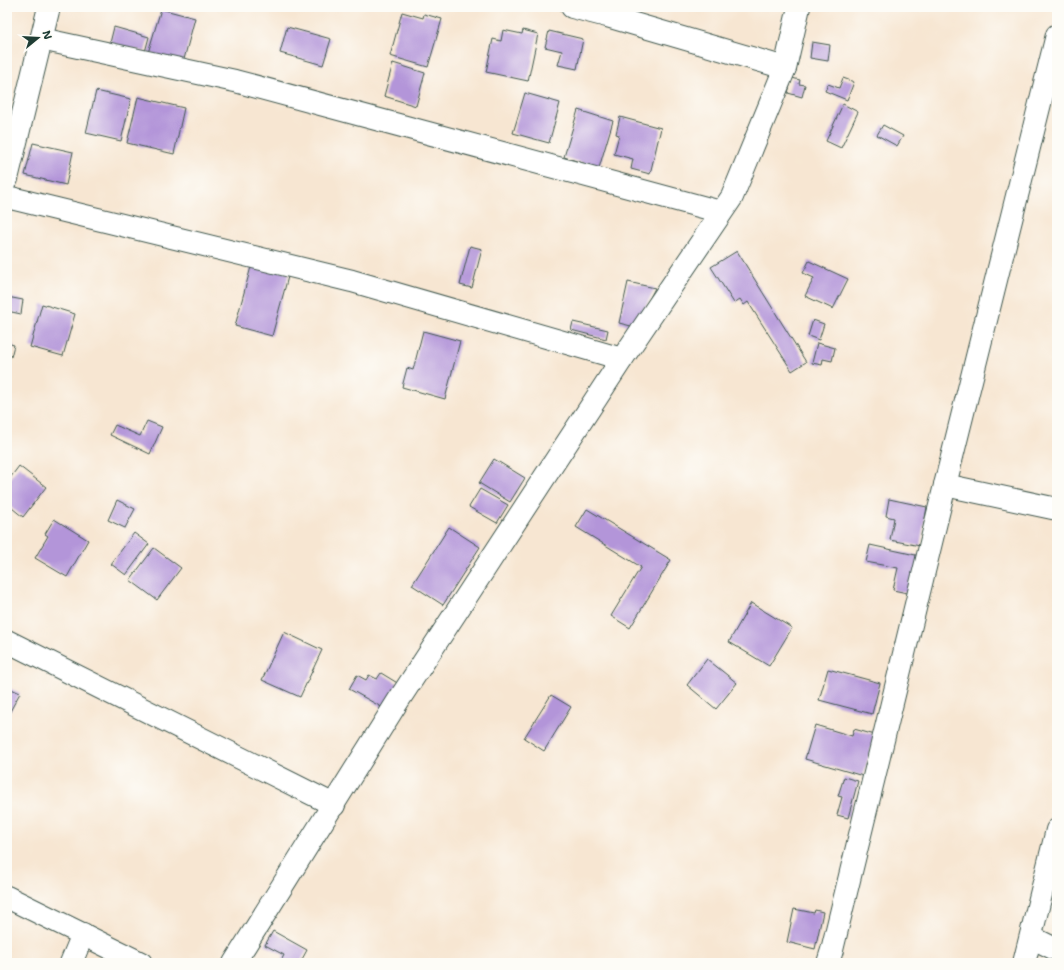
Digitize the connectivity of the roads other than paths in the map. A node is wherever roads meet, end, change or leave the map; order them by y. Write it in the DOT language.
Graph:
graph roads {
  1 [pos="49,7"];
  2 [pos="572,7"];
  3 [pos="799,7"];
  4 [pos="608,11"];
  5 [pos="1057,34"];
  6 [pos="41,39"];
  7 [pos="785,68"];
  8 [pos="7,179"];
  9 [pos="7,197"];
  10 [pos="721,212"];
  11 [pos="622,359"];
  12 [pos="945,485"];
  13 [pos="1057,509"];
  14 [pos="7,641"];
  15 [pos="334,805"];
  16 [pos="1057,830"];
  17 [pos="7,897"];
  18 [pos="83,934"];
  19 [pos="1031,937"];
  20 [pos="1057,950"];
  21 [pos="71,963"];
  22 [pos="141,963"];
  23 [pos="234,963"];
  24 [pos="828,963"];
  25 [pos="1024,963"];
  1 -- 6 [label="street"];
  2 -- 4 [label="street"];
  3 -- 7 [label="street"];
  4 -- 7 [label="street"];
  5 -- 12 [label="street"];
  6 -- 8 [label="street"];
  6 -- 10 [label="street"];
  7 -- 10 [label="street"];
  9 -- 11 [label="street"];
  10 -- 11 [label="street"];
  11 -- 15 [label="street"];
  12 -- 13 [label="street"];
  12 -- 24 [label="street"];
  14 -- 15 [label="street"];
  15 -- 23 [label="street"];
  16 -- 19 [label="street"];
  17 -- 18 [label="street"];
  18 -- 21 [label="street"];
  18 -- 22 [label="street"];
  19 -- 20 [label="street"];
  19 -- 25 [label="street"];
}
